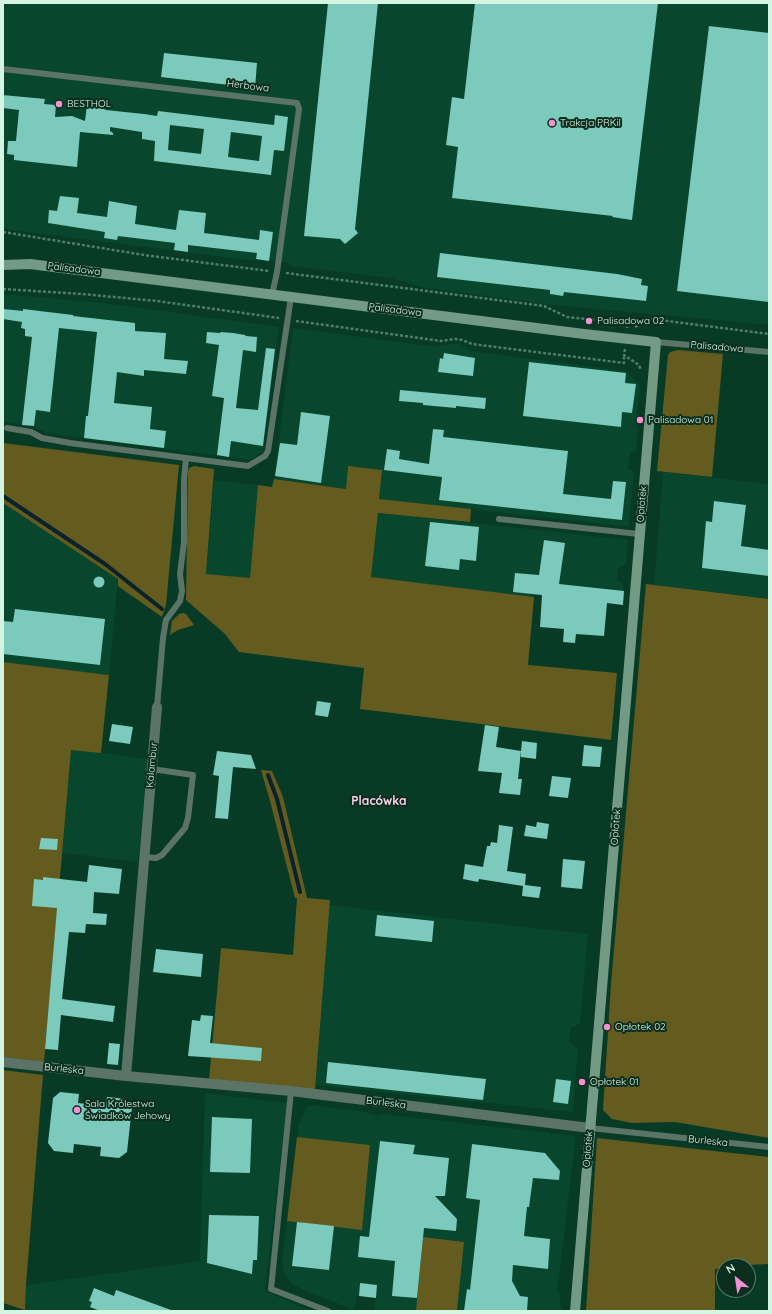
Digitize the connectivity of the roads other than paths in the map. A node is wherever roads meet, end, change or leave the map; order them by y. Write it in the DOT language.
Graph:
graph roads {
  1 [pos="3,69"];
  2 [pos="3,258"];
  3 [pos="22,263"];
  4 [pos="3,264"];
  5 [pos="272,295"];
  6 [pos="291,297"];
  7 [pos="656,342"];
  8 [pos="769,352"];
  9 [pos="7,428"];
  10 [pos="186,458"];
  11 [pos="499,519"];
  12 [pos="639,534"];
  13 [pos="157,707"];
  14 [pos="152,769"];
  15 [pos="145,857"];
  16 [pos="3,1062"];
  17 [pos="126,1076"];
  18 [pos="290,1091"];
  19 [pos="590,1128"];
  20 [pos="769,1147"];
  21 [pos="328,1311"];
  22 [pos="575,1311"];
  1 -- 5 [label="lane, Herbowa"];
  2 -- 3 [label="street, Palisadowa"];
  3 -- 4 [label="street, Palisadowa"];
  3 -- 5 [label="street, Palisadowa"];
  5 -- 6 [label="street, Palisadowa"];
  6 -- 7 [label="street, Palisadowa"];
  6 -- 10 [label="lane"];
  7 -- 8 [label="lane, Palisadowa"];
  7 -- 12 [label="street, Opłotek"];
  9 -- 10 [label="lane"];
  10 -- 13 [label="lane, Kalambur"];
  11 -- 12 [label="lane"];
  12 -- 19 [label="street, Opłotek"];
  13 -- 14 [label="street, Kalambur"];
  14 -- 15 [label="street, Kalambur"];
  14 -- 15 [label="lane"];
  15 -- 17 [label="street, Kalambur"];
  16 -- 17 [label="street, Burleska"];
  17 -- 18 [label="street, Burleska"];
  18 -- 19 [label="street, Burleska"];
  18 -- 21 [label="lane"];
  19 -- 20 [label="lane, Burleska"];
  19 -- 22 [label="street, Opłotek"];
}
